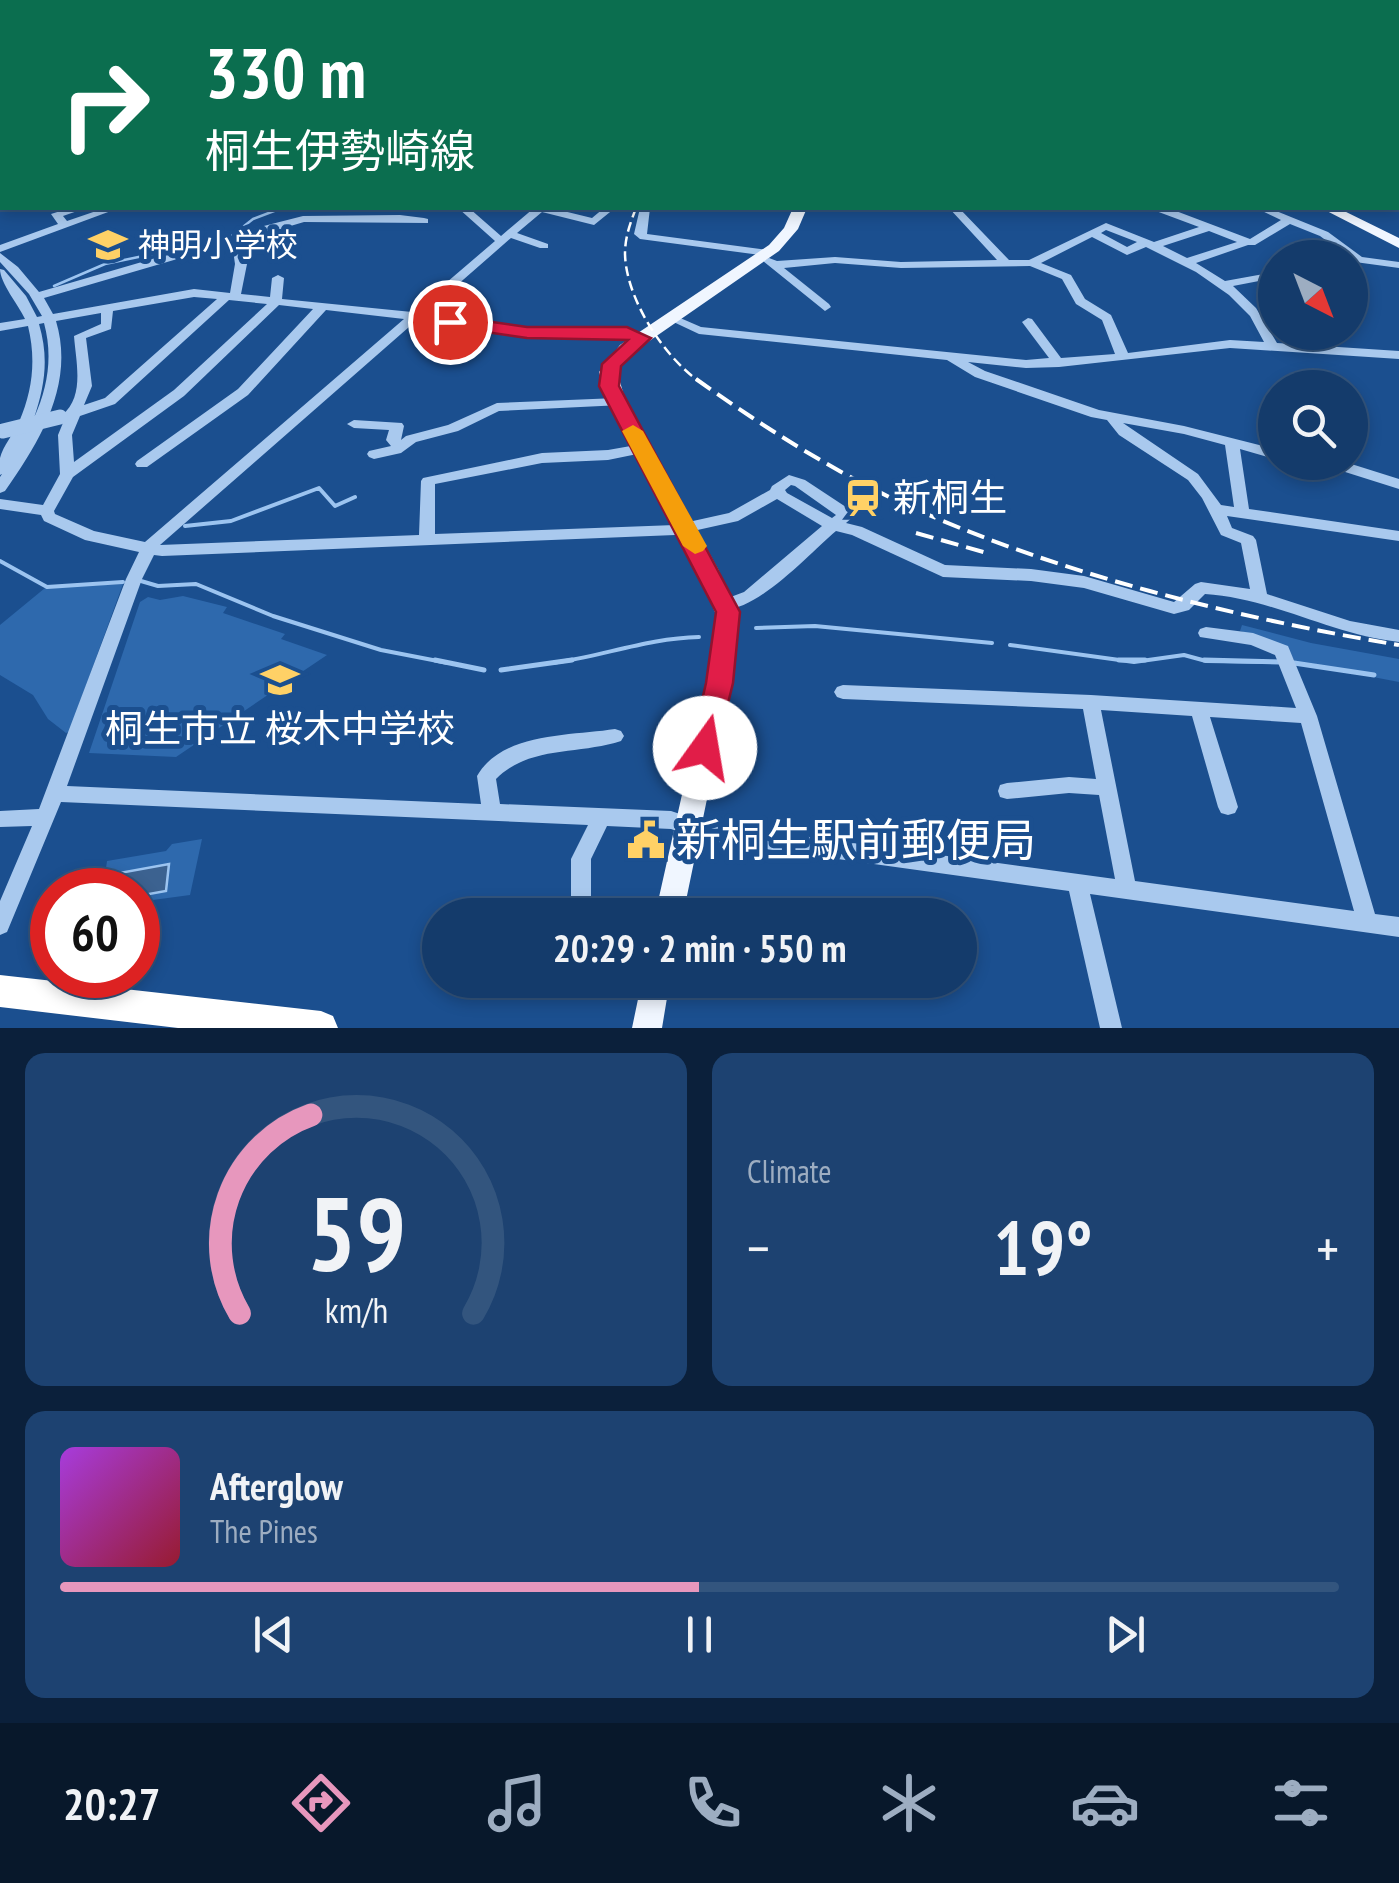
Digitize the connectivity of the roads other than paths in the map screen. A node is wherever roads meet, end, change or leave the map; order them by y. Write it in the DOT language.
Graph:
graph roads {
  1 [pos="73,210"];
  2 [pos="108,210"];
  3 [pos="292,210"];
  4 [pos="466,210"];
  5 [pos="538,210"];
  6 [pos="548,210"];
  7 [pos="608,210"];
  8 [pos="644,210"];
  9 [pos="799,210"];
  10 [pos="956,210"];
  11 [pos="1166,210"];
  12 [pos="1266,210"];
  13 [pos="1332,210"];
  14 [pos="1341,210"];
  15 [pos="303,219"];
  16 [pos="1291,219"];
  17 [pos="424,221"];
  18 [pos="64,226"];
  19 [pos="1208,228"];
  20 [pos="237,236"];
  21 [pos="505,238"];
  22 [pos="1399,241"];
  23 [pos="1247,242"];
  24 [pos="1148,245"];
  25 [pos="544,246"];
  26 [pos="0,252"];
  27 [pos="768,259"];
  28 [pos="1006,263"];
  29 [pos="1031,263"];
  30 [pos="1183,263"];
  31 [pos="1399,265"];
  32 [pos="0,272"];
  33 [pos="278,278"];
  34 [pos="1258,278"];
  35 [pos="0,285"];
  36 [pos="1222,285"];
  37 [pos="20,296"];
  38 [pos="37,296"];
  39 [pos="231,296"];
  40 [pos="276,302"];
  41 [pos="323,306"];
  42 [pos="107,307"];
  43 [pos="825,307"];
  44 [pos="413,316"];
  45 [pos="671,318"];
  46 [pos="42,319"];
  47 [pos="1258,319"];
  48 [pos="1028,322"];
  49 [pos="0,327"];
  50 [pos="642,338"];
  51 [pos="1258,345"];
  52 [pos="1328,350"];
  53 [pos="1399,355"];
  54 [pos="949,356"];
  55 [pos="1123,358"];
  56 [pos="1059,363"];
  57 [pos="617,402"];
  58 [pos="67,416"];
  59 [pos="1112,417"];
  60 [pos="354,424"];
  61 [pos="2,431"];
  62 [pos="433,432"];
  63 [pos="1232,444"];
  64 [pos="400,448"];
  65 [pos="442,449"];
  66 [pos="642,449"];
  67 [pos="1258,450"];
  68 [pos="374,454"];
  69 [pos="142,464"];
  70 [pos="0,470"];
  71 [pos="67,474"];
  72 [pos="1368,474"];
  73 [pos="1399,484"];
  74 [pos="0,488"];
  75 [pos="0,504"];
  76 [pos="1216,509"];
  77 [pos="47,512"];
  78 [pos="1242,512"];
  79 [pos="833,524"];
  80 [pos="686,530"];
  81 [pos="1399,536"];
  82 [pos="427,540"];
  83 [pos="147,549"];
  84 [pos="1257,598"];
  85 [pos="726,606"];
  86 [pos="1206,633"];
  87 [pos="1399,636"];
  88 [pos="843,692"];
  89 [pos="1091,702"];
  90 [pos="1199,709"];
  91 [pos="1308,716"];
  92 [pos="614,736"];
  93 [pos="1109,788"];
  94 [pos="1007,791"];
  95 [pos="55,794"];
  96 [pos="1228,807"];
  97 [pos="492,812"];
  98 [pos="45,816"];
  99 [pos="602,816"];
  100 [pos="0,819"];
  101 [pos="686,825"];
  102 [pos="1078,884"];
  103 [pos="1127,890"];
  104 [pos="581,898"];
  105 [pos="671,898"];
  106 [pos="1367,922"];
  107 [pos="0,925"];
  108 [pos="1399,927"];
  109 [pos="0,991"];
  110 [pos="653,998"];
  111 [pos="155,1018"];
  112 [pos="307,1027"];
  113 [pos="647,1028"];
  114 [pos="1110,1028"];
  1 -- 18 [label="street"];
  2 -- 18 [label="street"];
  3 -- 15 [label="street"];
  4 -- 21 [label="street"];
  5 -- 21 [label="street"];
  6 -- 7 [label="street"];
  8 -- 27 [label="street"];
  9 -- 27 [label="main road"];
  10 -- 28 [label="street"];
  11 -- 19 [label="street"];
  12 -- 16 [label="street"];
  13 -- 22 [label="main road"];
  14 -- 22 [label="main road"];
  15 -- 17 [label="street"];
  15 -- 20 [label="street"];
  16 -- 23 [label="street"];
  16 -- 31 [label="street"];
  18 -- 26 [label="street"];
  19 -- 23 [label="street"];
  19 -- 24 [label="street"];
  20 -- 38 [label="street"];
  20 -- 39 [label="street"];
  21 -- 25 [label="street"];
  21 -- 44 [label="street"];
  23 -- 30 [label="street"];
  24 -- 29 [label="street"];
  24 -- 30 [label="street"];
  26 -- 38 [label="street"];
  27 -- 28 [label="street"];
  27 -- 43 [label="street"];
  27 -- 45 [label="main road"];
  28 -- 29 [label="street"];
  29 -- 55 [label="street"];
  30 -- 36 [label="street"];
  32 -- 37 [label="street"];
  33 -- 40 [label="street"];
  34 -- 36 [label="street"];
  35 -- 37 [label="street"];
  36 -- 47 [label="street"];
  37 -- 46 [label="street"];
  38 -- 46 [label="street"];
  39 -- 40 [label="street"];
  39 -- 42 [label="street"];
  39 -- 58 [label="street"];
  40 -- 41 [label="street"];
  40 -- 71 [label="street"];
  41 -- 44 [label="street"];
  41 -- 69 [label="street"];
  42 -- 46 [label="street"];
  42 -- 58 [label="street"];
  44 -- 50 [label="street"];
  44 -- 83 [label="street"];
  45 -- 50 [label="main road"];
  45 -- 54 [label="street"];
  46 -- 49 [label="street"];
  46 -- 70 [label="street"];
  46 -- 74 [label="street"];
  48 -- 56 [label="street"];
  50 -- 57 [label="main road"];
  51 -- 55 [label="street"];
  52 -- 53 [label="street"];
  54 -- 56 [label="street"];
  54 -- 59 [label="street"];
  55 -- 56 [label="street"];
  57 -- 62 [label="street"];
  57 -- 66 [label="main road"];
  58 -- 61 [label="street, bridge"];
  58 -- 71 [label="street"];
  59 -- 63 [label="street"];
  59 -- 76 [label="street"];
  60 -- 64 [label="street"];
  62 -- 64 [label="street"];
  62 -- 65 [label="street"];
  63 -- 67 [label="street"];
  63 -- 78 [label="street"];
  64 -- 68 [label="street"];
  66 -- 80 [label="main road"];
  66 -- 82 [label="street"];
  71 -- 77 [label="street"];
  72 -- 73 [label="street"];
  75 -- 77 [label="street"];
  76 -- 78 [label="street"];
  76 -- 84 [label="street"];
  77 -- 83 [label="street"];
  78 -- 81 [label="street"];
  79 -- 80 [label="street"];
  79 -- 84 [label="street"];
  79 -- 85 [label="street"];
  80 -- 82 [label="street"];
  80 -- 85 [label="main road"];
  82 -- 83 [label="street"];
  83 -- 95 [label="street"];
  84 -- 87 [label="street"];
  85 -- 101 [label="main road"];
  86 -- 91 [label="street"];
  88 -- 89 [label="street"];
  89 -- 90 [label="street"];
  89 -- 93 [label="street"];
  90 -- 91 [label="street"];
  90 -- 96 [label="street"];
  91 -- 106 [label="street"];
  92 -- 97 [label="street"];
  93 -- 94 [label="street"];
  93 -- 103 [label="street"];
  95 -- 97 [label="street"];
  95 -- 98 [label="street"];
  97 -- 99 [label="street"];
  98 -- 100 [label="street"];
  98 -- 107 [label="street"];
  99 -- 101 [label="street"];
  99 -- 104 [label="street"];
  101 -- 102 [label="street"];
  101 -- 105 [label="main road"];
  102 -- 103 [label="street"];
  102 -- 114 [label="street"];
  103 -- 106 [label="street"];
  106 -- 108 [label="street"];
  109 -- 111 [label="highway"];
  110 -- 113 [label="main road"];
  111 -- 112 [label="highway"];
}
